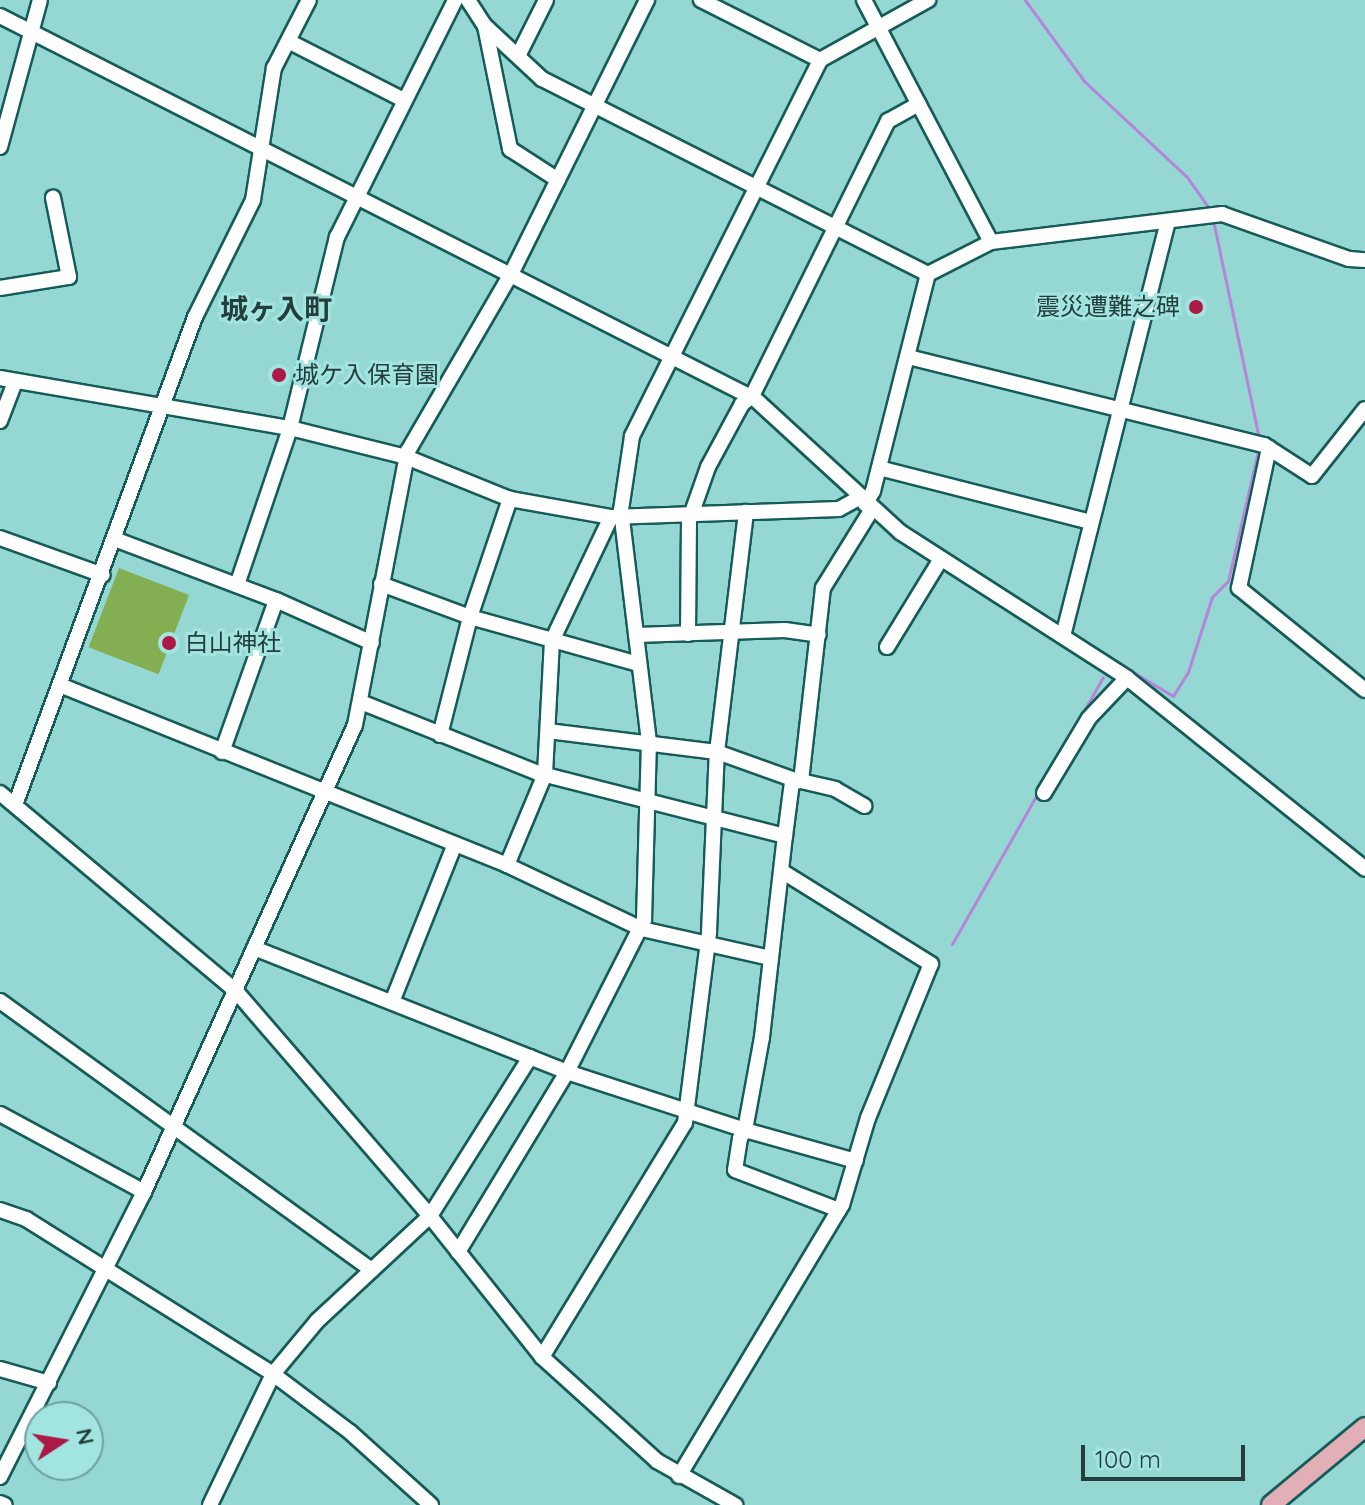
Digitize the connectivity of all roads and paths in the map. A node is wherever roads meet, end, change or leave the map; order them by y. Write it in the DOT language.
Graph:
graph roads {
  1 [pos="40,0"];
  2 [pos="309,0"];
  3 [pos="455,0"];
  4 [pos="468,0"];
  5 [pos="546,0"];
  6 [pos="647,0"];
  7 [pos="701,0"];
  8 [pos="864,0"];
  9 [pos="928,0"];
  10 [pos="0,16"];
  11 [pos="485,26"];
  12 [pos="879,26"];
  13 [pos="29,31"];
  14 [pos="290,42"];
  15 [pos="519,54"];
  16 [pos="820,60"];
  17 [pos="402,99"];
  18 [pos="919,104"];
  19 [pos="595,105"];
  20 [pos="0,147"];
  21 [pos="265,148"];
  22 [pos="558,180"];
  23 [pos="756,187"];
  24 [pos="357,195"];
  25 [pos="53,198"];
  26 [pos="1167,224"];
  27 [pos="836,227"];
  28 [pos="991,242"];
  29 [pos="1365,260"];
  30 [pos="512,272"];
  31 [pos="928,274"];
  32 [pos="0,288"];
  33 [pos="673,353"];
  34 [pos="908,357"];
  35 [pos="8,380"];
  36 [pos="752,396"];
  37 [pos="164,407"];
  38 [pos="1365,409"];
  39 [pos="1119,411"];
  40 [pos="0,421"];
  41 [pos="290,428"];
  42 [pos="1263,445"];
  43 [pos="406,457"];
  44 [pos="879,468"];
  45 [pos="510,499"];
  46 [pos="865,504"];
  47 [pos="746,512"];
  48 [pos="692,515"];
  49 [pos="617,517"];
  50 [pos="1091,522"];
  51 [pos="0,538"];
  52 [pos="117,540"];
  53 [pos="941,559"];
  54 [pos="103,575"];
  55 [pos="381,584"];
  56 [pos="237,585"];
  57 [pos="276,600"];
  58 [pos="470,617"];
  59 [pos="734,632"];
  60 [pos="688,634"];
  61 [pos="636,635"];
  62 [pos="819,635"];
  63 [pos="1063,636"];
  64 [pos="552,641"];
  65 [pos="372,643"];
  66 [pos="887,647"];
  67 [pos="638,664"];
  68 [pos="1127,678"];
  69 [pos="60,685"];
  70 [pos="1365,690"];
  71 [pos="363,703"];
  72 [pos="548,731"];
  73 [pos="440,735"];
  74 [pos="649,742"];
  75 [pos="222,752"];
  76 [pos="717,752"];
  77 [pos="545,774"];
  78 [pos="798,781"];
  79 [pos="326,792"];
  80 [pos="0,793"];
  81 [pos="1044,793"];
  82 [pos="649,801"];
  83 [pos="15,805"];
  84 [pos="865,806"];
  85 [pos="713,817"];
  86 [pos="785,836"];
  87 [pos="455,844"];
  88 [pos="507,865"];
  89 [pos="1365,869"];
  90 [pos="783,872"];
  91 [pos="642,929"];
  92 [pos="708,942"];
  93 [pos="254,948"];
  94 [pos="771,958"];
  95 [pos="235,990"];
  96 [pos="0,1001"];
  97 [pos="392,1002"];
  98 [pos="530,1057"];
  99 [pos="567,1072"];
  100 [pos="0,1114"];
  101 [pos="687,1114"];
  102 [pos="172,1126"];
  103 [pos="745,1130"];
  104 [pos="856,1161"];
  105 [pos="144,1192"];
  106 [pos="0,1210"];
  107 [pos="839,1210"];
  108 [pos="430,1216"];
  109 [pos="458,1252"];
  110 [pos="104,1267"];
  111 [pos="372,1270"];
  112 [pos="542,1357"];
  113 [pos="0,1369"];
  114 [pos="273,1374"];
  115 [pos="49,1383"];
  116 [pos="1365,1427"];
  117 [pos="679,1476"];
  118 [pos="0,1477"];
  119 [pos="210,1505"];
  120 [pos="431,1505"];
  121 [pos="735,1505"];
  122 [pos="1271,1505"];
  1 -- 13 [label="street"];
  2 -- 14 [label="street"];
  3 -- 17 [label="street"];
  4 -- 11 [label="street"];
  5 -- 15 [label="street"];
  6 -- 19 [label="street"];
  7 -- 16 [label="street"];
  8 -- 12 [label="street"];
  9 -- 12 [label="street"];
  10 -- 13 [label="street"];
  11 -- 15 [label="street"];
  11 -- 22 [label="street"];
  12 -- 16 [label="street"];
  12 -- 18 [label="street"];
  13 -- 20 [label="street"];
  13 -- 21 [label="street"];
  14 -- 17 [label="street"];
  14 -- 21 [label="street"];
  15 -- 19 [label="street"];
  16 -- 23 [label="street"];
  17 -- 24 [label="street"];
  18 -- 27 [label="street"];
  18 -- 28 [label="street"];
  19 -- 22 [label="street"];
  19 -- 23 [label="street"];
  21 -- 24 [label="street"];
  21 -- 37 [label="street"];
  22 -- 30 [label="street"];
  23 -- 27 [label="street"];
  23 -- 33 [label="street"];
  24 -- 30 [label="street"];
  24 -- 41 [label="street"];
  25 -- 32 [label="street"];
  26 -- 28 [label="street"];
  26 -- 29 [label="street"];
  26 -- 39 [label="street"];
  27 -- 31 [label="street"];
  27 -- 36 [label="street"];
  28 -- 31 [label="street"];
  30 -- 33 [label="street"];
  30 -- 43 [label="street"];
  31 -- 34 [label="street"];
  33 -- 36 [label="street"];
  33 -- 49 [label="street"];
  34 -- 39 [label="street"];
  34 -- 44 [label="street"];
  35 -- 37 [label="street"];
  35 -- 40 [label="street"];
  36 -- 46 [label="street"];
  36 -- 48 [label="street"];
  37 -- 41 [label="street"];
  37 -- 52 [label="street"];
  38 -- 42 [label="street"];
  39 -- 42 [label="street"];
  39 -- 50 [label="street"];
  41 -- 43 [label="street"];
  41 -- 56 [label="street"];
  42 -- 70 [label="street"];
  43 -- 45 [label="street"];
  43 -- 55 [label="street"];
  44 -- 46 [label="street"];
  44 -- 50 [label="street"];
  45 -- 49 [label="street"];
  45 -- 58 [label="street"];
  46 -- 47 [label="street"];
  46 -- 53 [label="street"];
  46 -- 62 [label="street"];
  47 -- 48 [label="street"];
  47 -- 59 [label="street"];
  48 -- 49 [label="street"];
  48 -- 60 [label="street"];
  49 -- 61 [label="street"];
  49 -- 64 [label="street"];
  50 -- 63 [label="street"];
  51 -- 54 [label="street"];
  52 -- 54 [label="street"];
  52 -- 56 [label="street"];
  53 -- 63 [label="street"];
  53 -- 66 [label="street"];
  54 -- 69 [label="street"];
  55 -- 58 [label="street"];
  55 -- 65 [label="street"];
  56 -- 57 [label="street"];
  57 -- 65 [label="street"];
  57 -- 75 [label="street"];
  58 -- 64 [label="street"];
  58 -- 73 [label="street"];
  59 -- 60 [label="street"];
  59 -- 62 [label="street"];
  59 -- 76 [label="street"];
  60 -- 61 [label="street"];
  61 -- 67 [label="street"];
  62 -- 78 [label="street"];
  63 -- 68 [label="street"];
  64 -- 67 [label="street"];
  64 -- 72 [label="street"];
  65 -- 71 [label="street"];
  67 -- 74 [label="street"];
  68 -- 81 [label="street"];
  68 -- 89 [label="street"];
  69 -- 75 [label="street"];
  69 -- 83 [label="street"];
  71 -- 73 [label="street"];
  71 -- 79 [label="street"];
  72 -- 74 [label="street"];
  72 -- 77 [label="street"];
  73 -- 77 [label="street"];
  74 -- 76 [label="street"];
  74 -- 82 [label="street"];
  75 -- 79 [label="street"];
  76 -- 78 [label="street"];
  76 -- 85 [label="street"];
  77 -- 82 [label="street"];
  77 -- 88 [label="street"];
  78 -- 84 [label="street"];
  78 -- 86 [label="street"];
  79 -- 87 [label="street"];
  79 -- 93 [label="street"];
  80 -- 83 [label="street"];
  82 -- 85 [label="street"];
  82 -- 91 [label="street"];
  83 -- 95 [label="street"];
  85 -- 86 [label="street"];
  85 -- 92 [label="street"];
  86 -- 90 [label="street"];
  87 -- 88 [label="street"];
  87 -- 97 [label="street"];
  88 -- 91 [label="street"];
  90 -- 94 [label="street"];
  90 -- 104 [label="street"];
  91 -- 92 [label="street"];
  91 -- 99 [label="street"];
  92 -- 94 [label="street"];
  92 -- 101 [label="street"];
  93 -- 95 [label="street"];
  93 -- 97 [label="street"];
  94 -- 103 [label="street"];
  95 -- 102 [label="street"];
  95 -- 108 [label="street"];
  96 -- 102 [label="street"];
  97 -- 98 [label="street"];
  98 -- 99 [label="street"];
  98 -- 108 [label="street"];
  99 -- 101 [label="street"];
  99 -- 109 [label="street"];
  100 -- 105 [label="street"];
  101 -- 103 [label="street"];
  101 -- 112 [label="street"];
  102 -- 105 [label="street"];
  102 -- 111 [label="street"];
  103 -- 104 [label="street"];
  103 -- 107 [label="street"];
  104 -- 107 [label="street"];
  105 -- 110 [label="street"];
  106 -- 110 [label="street"];
  107 -- 117 [label="street"];
  108 -- 109 [label="street"];
  108 -- 111 [label="street"];
  109 -- 112 [label="street"];
  110 -- 114 [label="street"];
  110 -- 115 [label="street"];
  111 -- 114 [label="street"];
  112 -- 117 [label="street"];
  113 -- 115 [label="street"];
  114 -- 119 [label="street"];
  114 -- 120 [label="street"];
  115 -- 118 [label="street"];
  116 -- 122 [label="main road"];
  117 -- 121 [label="street"];
}
